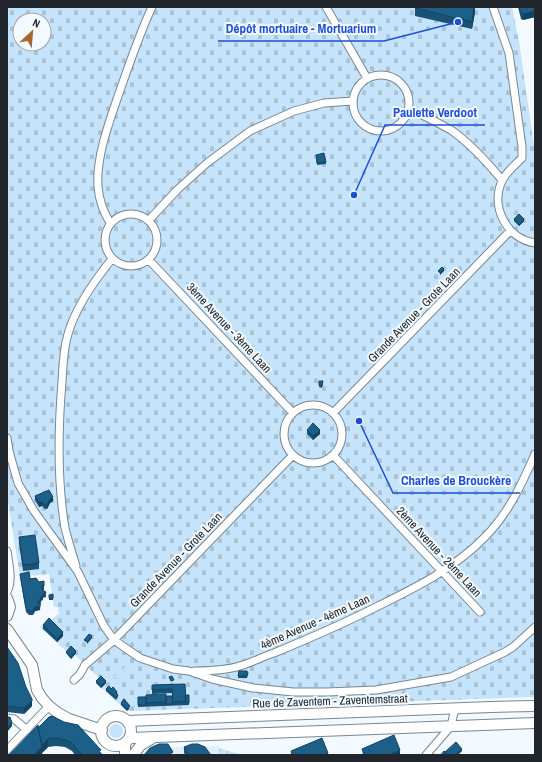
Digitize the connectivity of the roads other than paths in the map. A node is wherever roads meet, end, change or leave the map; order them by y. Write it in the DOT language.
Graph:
graph roads {
  1 [pos="152,7"];
  2 [pos="326,7"];
  3 [pos="493,7"];
  4 [pos="367,78"];
  5 [pos="353,101"];
  6 [pos="409,109"];
  7 [pos="502,180"];
  8 [pos="149,220"];
  9 [pos="110,223"];
  10 [pos="510,231"];
  11 [pos="535,243"];
  12 [pos="112,259"];
  13 [pos="149,260"];
  14 [pos="293,413"];
  15 [pos="333,413"];
  16 [pos="7,438"];
  17 [pos="293,454"];
  18 [pos="535,454"];
  19 [pos="333,455"];
  20 [pos="7,551"];
  21 [pos="443,571"];
  22 [pos="78,572"];
  23 [pos="9,574"];
  24 [pos="7,592"];
  25 [pos="7,598"];
  26 [pos="480,612"];
  27 [pos="7,616"];
  28 [pos="535,627"];
  29 [pos="7,629"];
  30 [pos="114,640"];
  31 [pos="189,671"];
  32 [pos="74,680"];
  33 [pos="49,706"];
  34 [pos="535,706"];
  35 [pos="455,708"];
  36 [pos="7,718"];
  37 [pos="127,721"];
  38 [pos="535,723"];
  39 [pos="451,726"];
  40 [pos="27,730"];
  41 [pos="102,730"];
  42 [pos="154,737"];
  43 [pos="122,746"];
  44 [pos="7,750"];
  45 [pos="125,755"];
  46 [pos="133,755"];
  47 [pos="426,755"];
  1 -- 9 [label="street"];
  2 -- 4 [label="street"];
  3 -- 7 [label="street"];
  4 -- 5 [label="street"];
  4 -- 6 [label="street"];
  5 -- 6 [label="street"];
  5 -- 8 [label="street"];
  6 -- 7 [label="street"];
  7 -- 10 [label="street"];
  8 -- 9 [label="street"];
  8 -- 13 [label="street"];
  9 -- 12 [label="street"];
  10 -- 11 [label="street"];
  10 -- 15 [label="street, Grande Avenue - Grote Laan"];
  12 -- 13 [label="street"];
  12 -- 22 [label="street"];
  13 -- 14 [label="street, 3ème Avenue - 3ème Laan"];
  14 -- 15 [label="street"];
  14 -- 17 [label="street"];
  15 -- 19 [label="street"];
  16 -- 22 [label="street"];
  17 -- 19 [label="street"];
  17 -- 30 [label="street, Grande Avenue - Grote Laan"];
  18 -- 21 [label="street, 4ème Avenue - 4ème Laan"];
  19 -- 21 [label="street, 2ème Avenue - 2ème Laan"];
  20 -- 23 [label="street"];
  21 -- 26 [label="street, 2ème Avenue - 2ème Laan"];
  21 -- 31 [label="street, 4ème Avenue - 4ème Laan"];
  22 -- 30 [label="street"];
  23 -- 24 [label="street"];
  25 -- 27 [label="main road"];
  28 -- 31 [label="street"];
  29 -- 33 [label="main road"];
  30 -- 31 [label="street"];
  30 -- 32 [label="street, Grande Avenue - Grote Laan"];
  33 -- 40 [label="street"];
  33 -- 41 [label="main road"];
  34 -- 35 [label="main road, Rue de Zaventem - Zaventemstraat"];
  35 -- 37 [label="main road, Rue de Zaventem - Zaventemstraat"];
  35 -- 39 [label="street"];
  36 -- 40 [label="street"];
  37 -- 41 [label="main road"];
  37 -- 43 [label="main road"];
  38 -- 39 [label="main road"];
  39 -- 42 [label="main road"];
  39 -- 47 [label="street"];
  40 -- 44 [label="street"];
  41 -- 43 [label="main road"];
  42 -- 43 [label="main road"];
  42 -- 46 [label="main road"];
  43 -- 45 [label="main road"];
}
